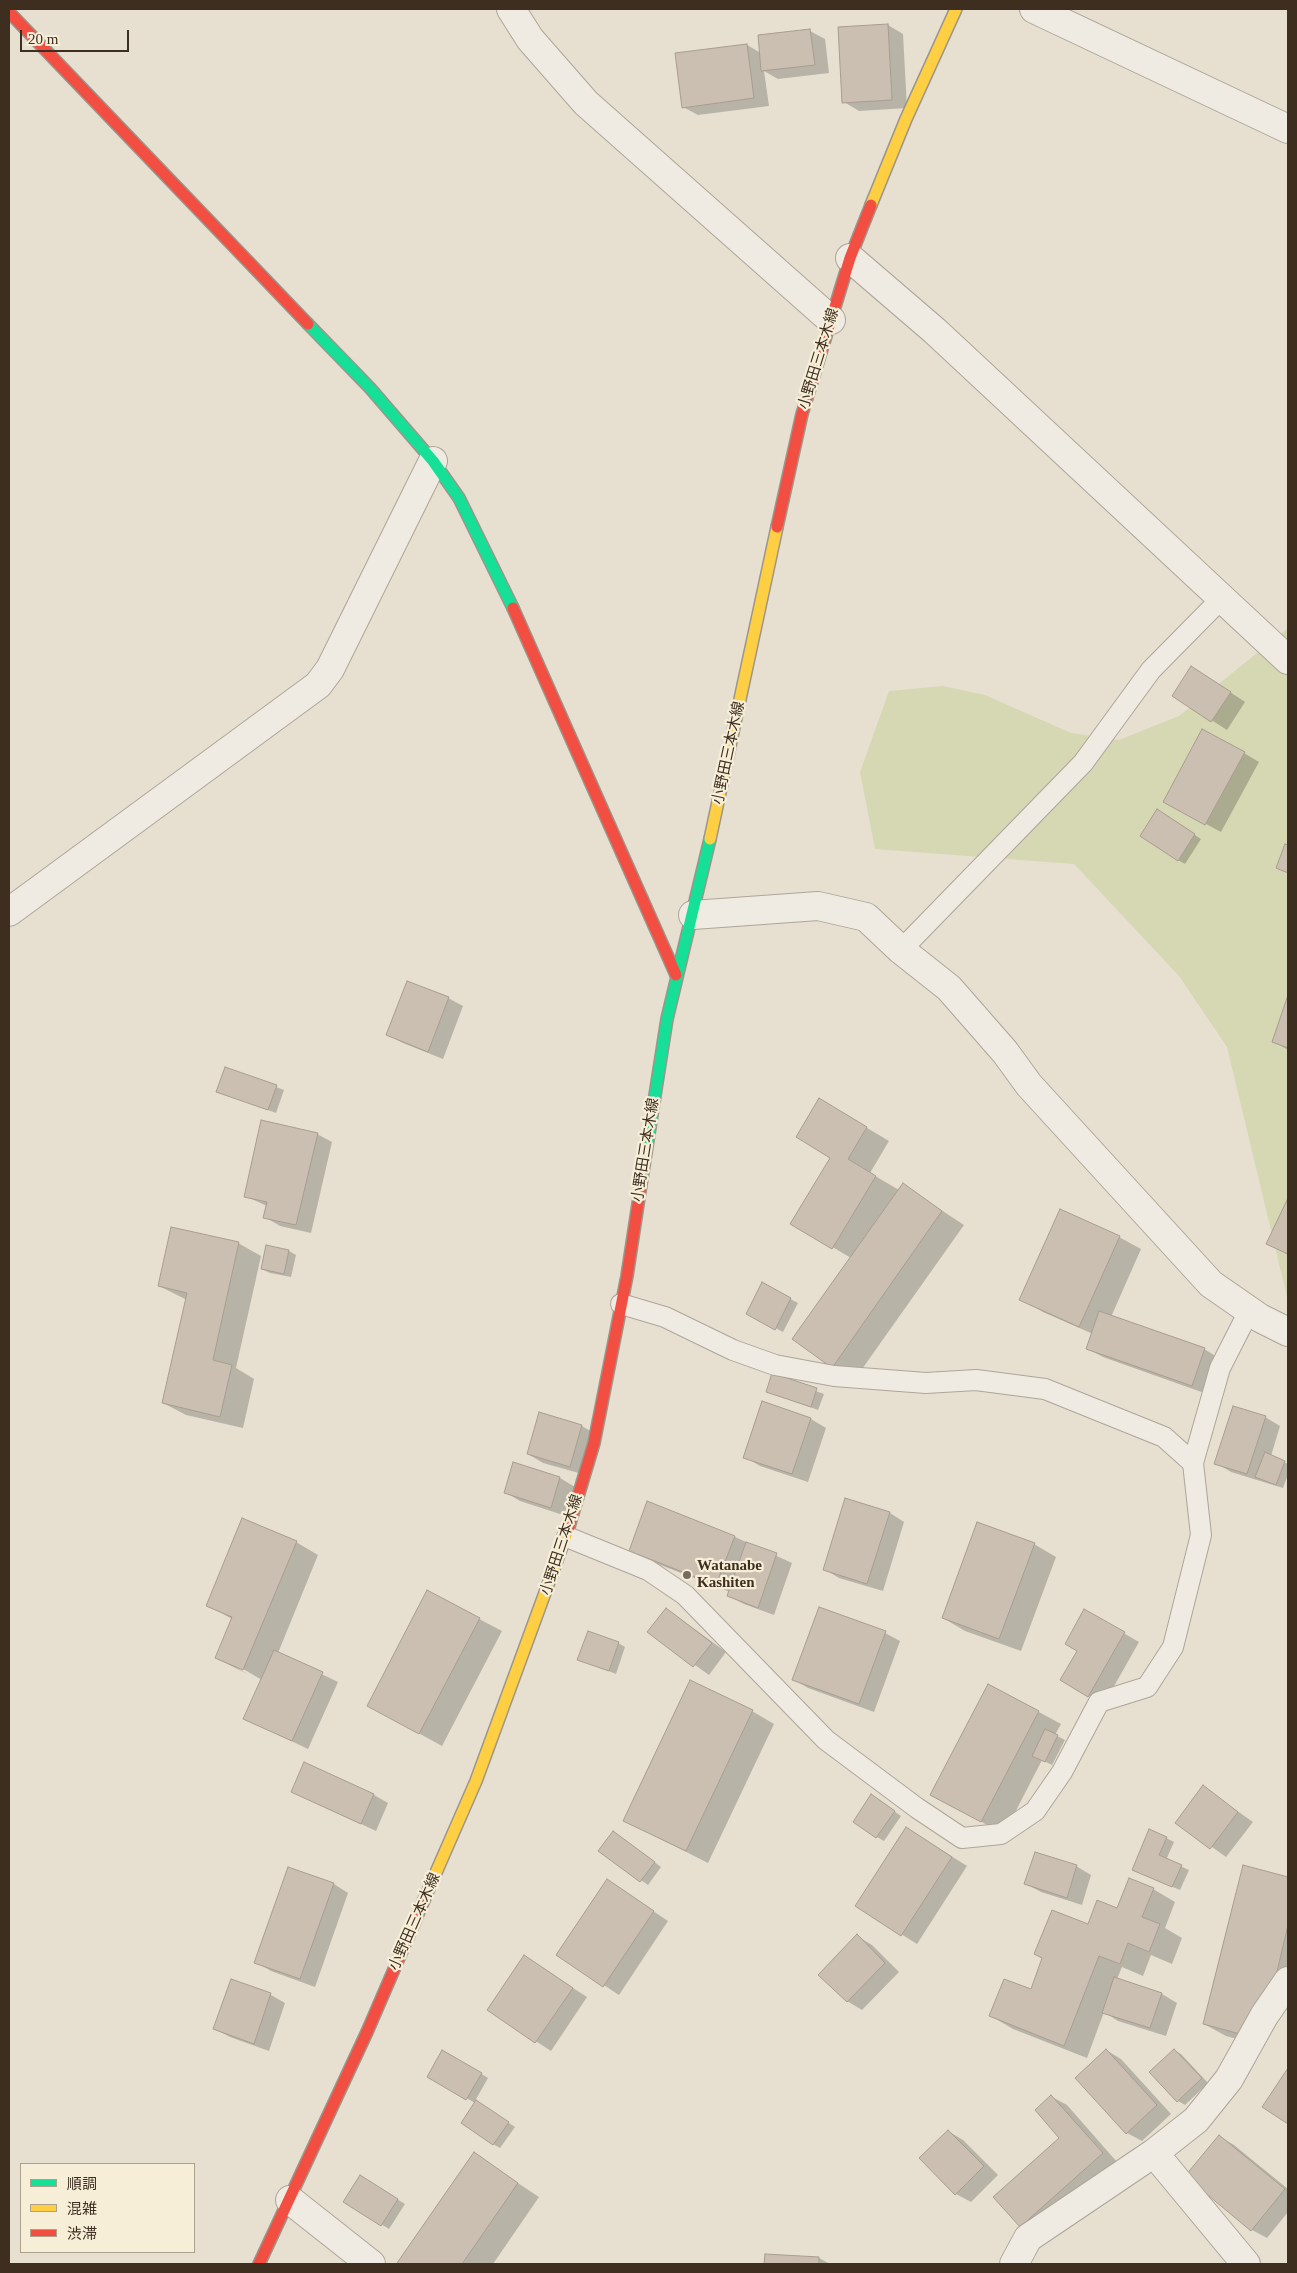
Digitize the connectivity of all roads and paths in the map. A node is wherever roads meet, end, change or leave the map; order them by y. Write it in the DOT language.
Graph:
graph roads {
  1 [pos="511,9"];
  2 [pos="956,9"];
  3 [pos="1034,9"];
  4 [pos="9,12"];
  5 [pos="1288,130"];
  6 [pos="850,258"];
  7 [pos="831,320"];
  8 [pos="433,461"];
  9 [pos="1222,598"];
  10 [pos="1288,660"];
  11 [pos="9,912"];
  12 [pos="693,915"];
  13 [pos="901,950"];
  14 [pos="676,975"];
  15 [pos="621,1304"];
  16 [pos="1249,1311"];
  17 [pos="1288,1332"];
  18 [pos="1193,1462"];
  19 [pos="567,1537"];
  20 [pos="1288,1981"];
  21 [pos="1154,2153"];
  22 [pos="290,2200"];
  23 [pos="259,2264"];
  24 [pos="372,2264"];
  25 [pos="1014,2264"];
  26 [pos="1246,2264"];
  1 -- 7 [label="street"];
  2 -- 6 [label="main road, 小野田三本木線"];
  3 -- 5 [label="street"];
  4 -- 8 [label="main road"];
  6 -- 7 [label="main road, 小野田三本木線"];
  6 -- 9 [label="street"];
  7 -- 12 [label="main road, 小野田三本木線"];
  8 -- 11 [label="street"];
  8 -- 14 [label="main road"];
  9 -- 10 [label="street"];
  9 -- 13 [label="lane"];
  12 -- 13 [label="street"];
  12 -- 14 [label="main road, 小野田三本木線"];
  13 -- 16 [label="street"];
  14 -- 15 [label="main road, 小野田三本木線"];
  15 -- 18 [label="lane"];
  15 -- 19 [label="main road, 小野田三本木線"];
  16 -- 17 [label="street"];
  16 -- 18 [label="lane"];
  18 -- 19 [label="lane"];
  19 -- 22 [label="main road, 小野田三本木線"];
  20 -- 21 [label="street"];
  21 -- 25 [label="street"];
  21 -- 26 [label="street"];
  22 -- 23 [label="main road, 小野田三本木線"];
  22 -- 24 [label="street"];
}
